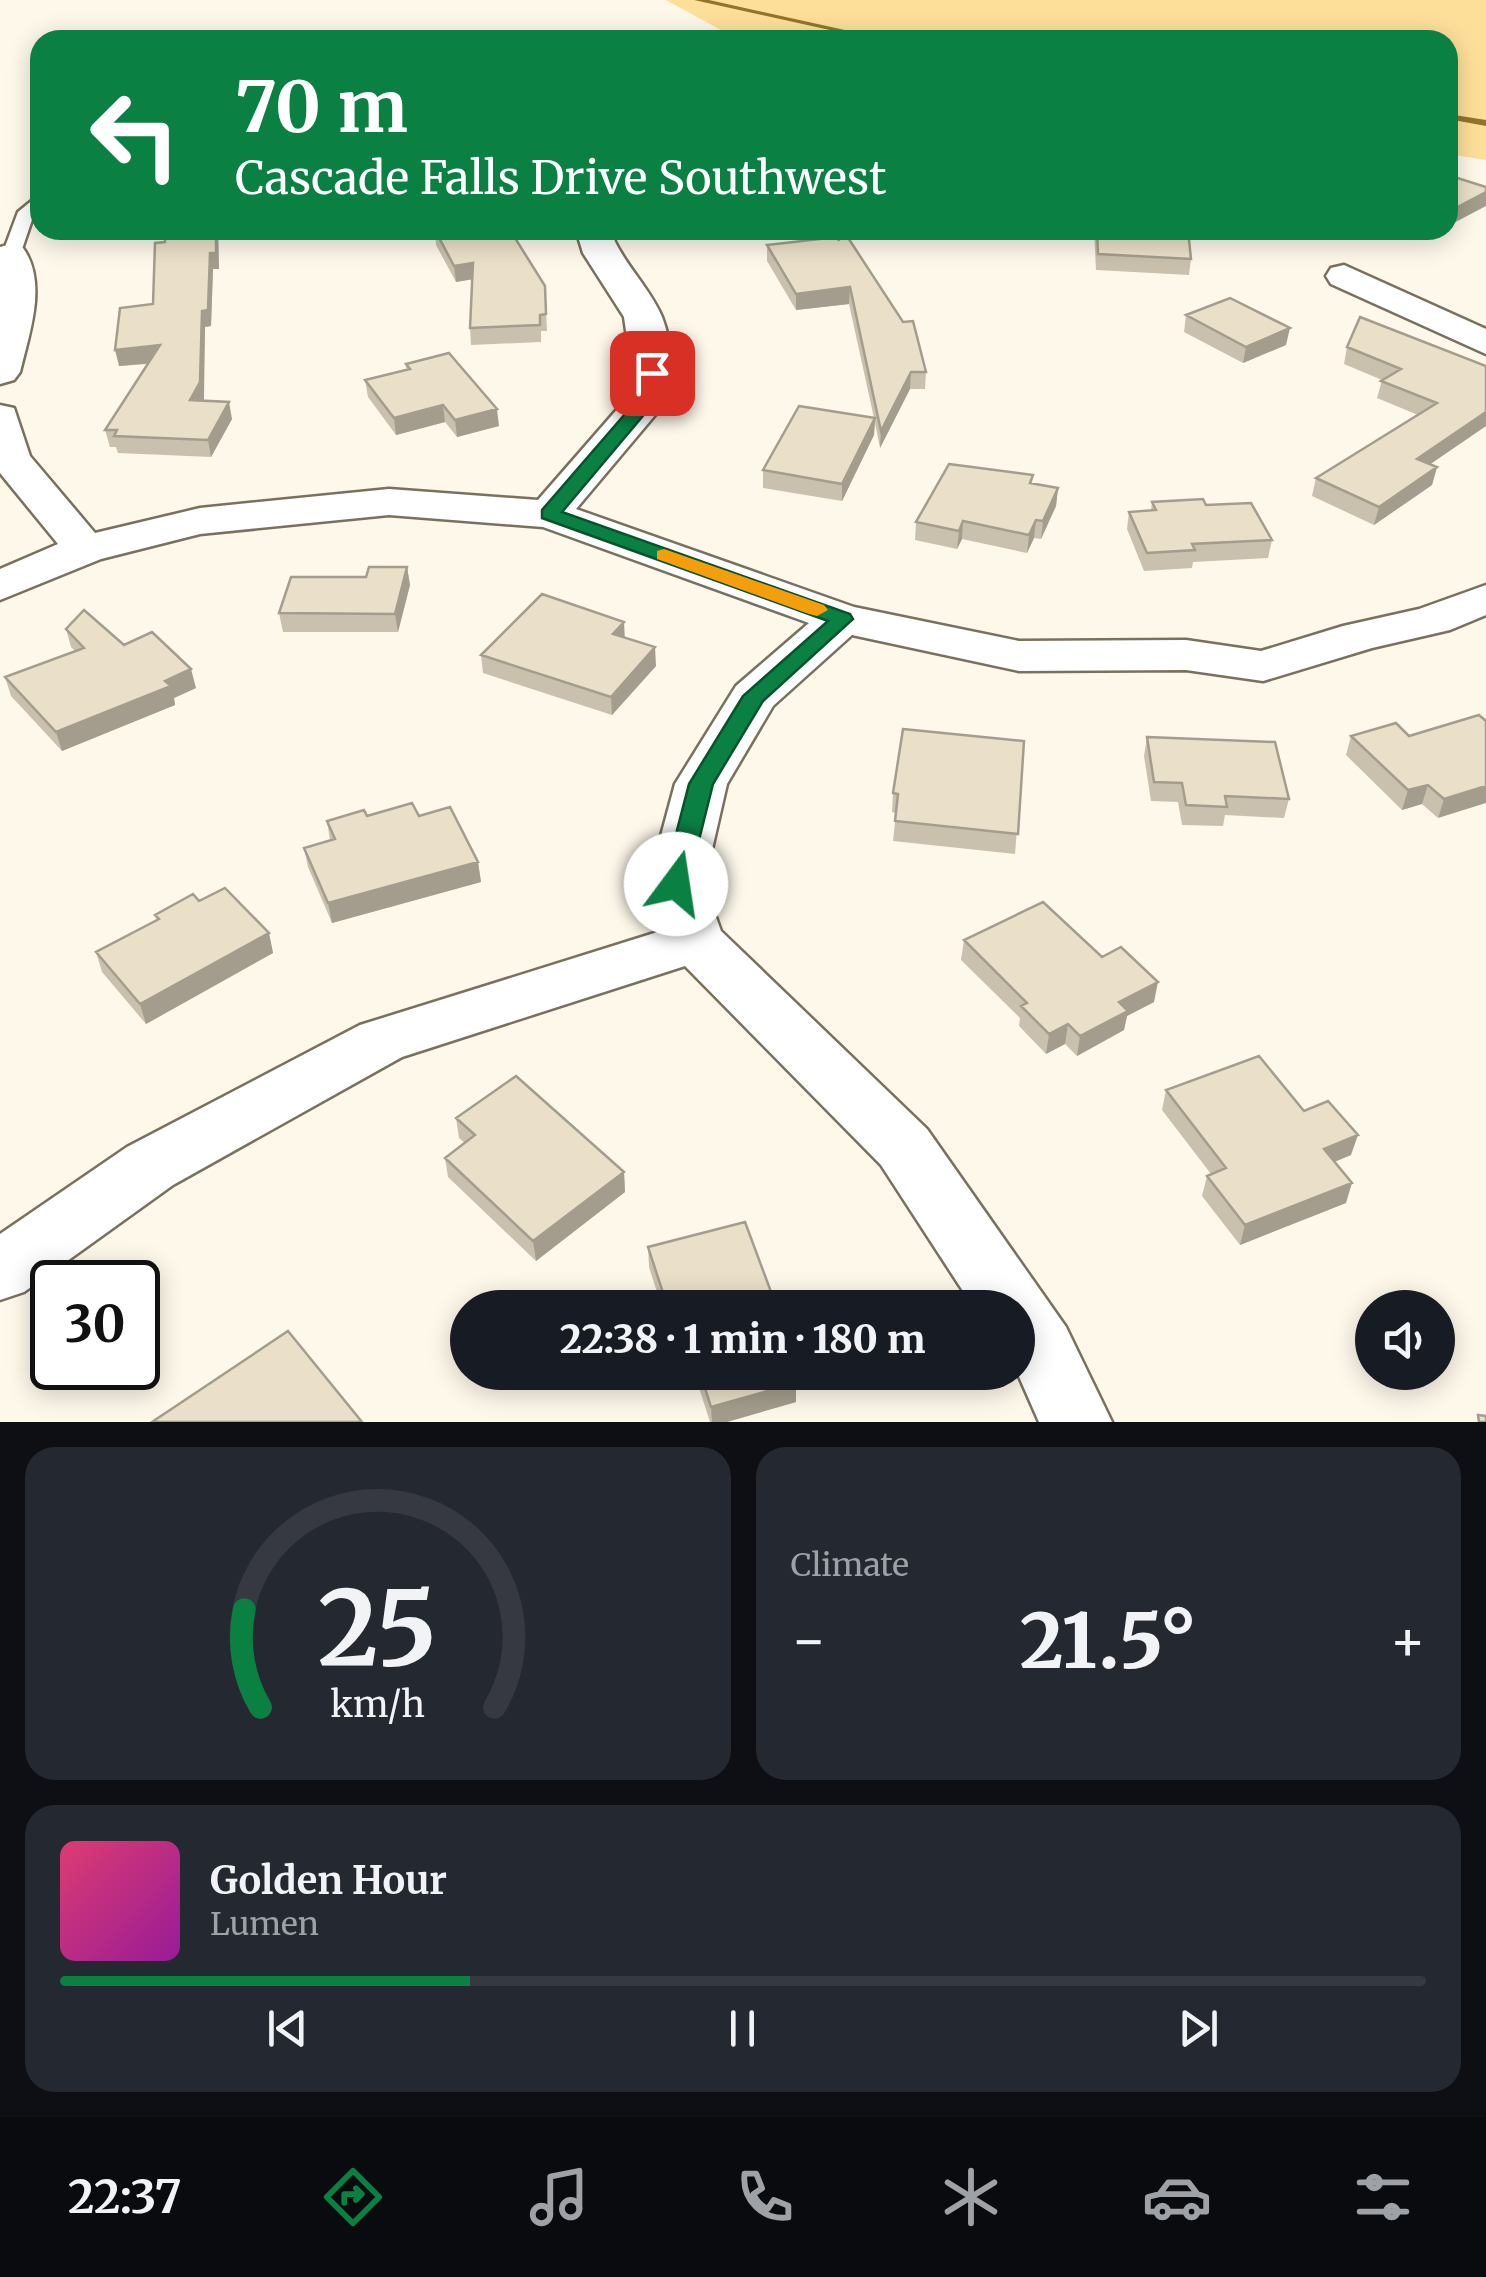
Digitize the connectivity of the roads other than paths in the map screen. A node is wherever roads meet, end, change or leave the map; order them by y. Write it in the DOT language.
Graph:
graph roads {
  1 [pos="30,208"];
  2 [pos="597,240"];
  3 [pos="11,255"];
  4 [pos="1344,276"];
  5 [pos="1486,343"];
  6 [pos="0,372"];
  7 [pos="0,418"];
  8 [pos="549,514"];
  9 [pos="85,548"];
  10 [pos="0,586"];
  11 [pos="1486,599"];
  12 [pos="842,619"];
  13 [pos="696,941"];
  14 [pos="0,1271"];
  15 [pos="1001,1290"];
  16 [pos="1035,1340"];
  17 [pos="1076,1422"];
  1 -- 3 [label="lane"];
  2 -- 8 [label="street"];
  3 -- 6 [label="street"];
  4 -- 5 [label="street"];
  7 -- 9 [label="street"];
  8 -- 9 [label="street"];
  8 -- 12 [label="street"];
  9 -- 10 [label="street"];
  11 -- 12 [label="street"];
  12 -- 13 [label="street"];
  13 -- 14 [label="street"];
  13 -- 15 [label="street"];
  16 -- 17 [label="street"];
}
